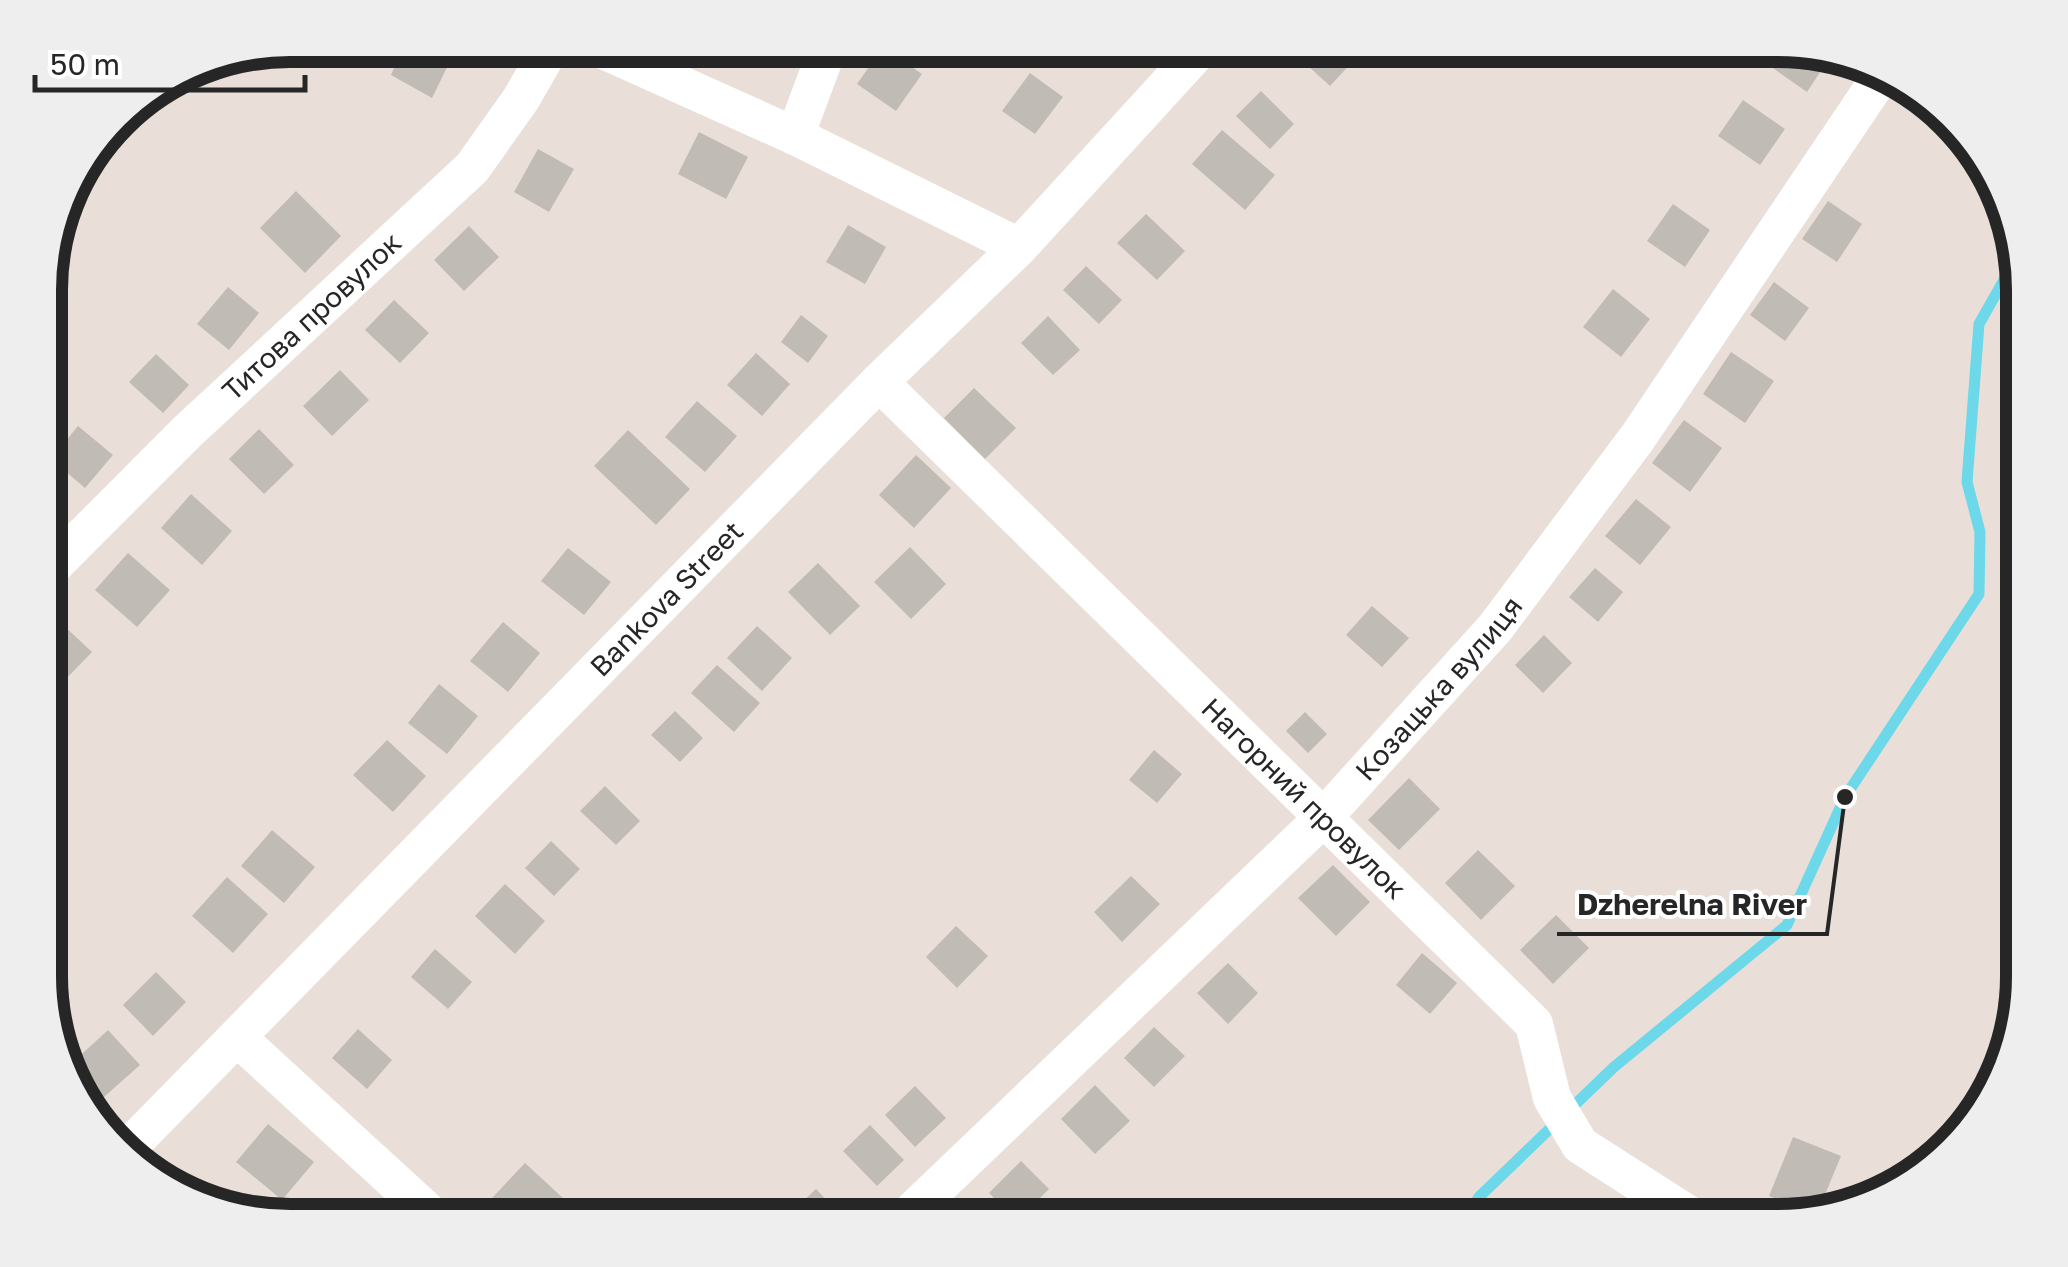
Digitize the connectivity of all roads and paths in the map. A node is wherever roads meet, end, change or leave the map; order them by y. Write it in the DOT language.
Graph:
graph roads {
  1 [pos="543,62"];
  2 [pos="630,62"];
  3 [pos="822,62"];
  4 [pos="1188,62"];
  5 [pos="1874,85"];
  6 [pos="795,136"];
  7 [pos="1020,246"];
  8 [pos="879,382"];
  9 [pos="62,557"];
  10 [pos="1322,818"];
  11 [pos="238,1038"];
  12 [pos="134,1142"];
  13 [pos="420,1204"];
  14 [pos="920,1204"];
  15 [pos="1672,1204"];
  1 -- 9 [label="street, Титова провулок"];
  2 -- 6 [label="street"];
  3 -- 6 [label="street"];
  4 -- 7 [label="street, Bankova Street"];
  5 -- 10 [label="street, Козацька вулиця"];
  6 -- 7 [label="street"];
  7 -- 8 [label="street, Bankova Street"];
  8 -- 10 [label="street, Нагорний провулок"];
  8 -- 11 [label="street, Bankova Street"];
  10 -- 14 [label="street, Козацька вулиця"];
  10 -- 15 [label="street, Нагорний провулок"];
  11 -- 12 [label="street, Bankova Street"];
  11 -- 13 [label="street"];
}
